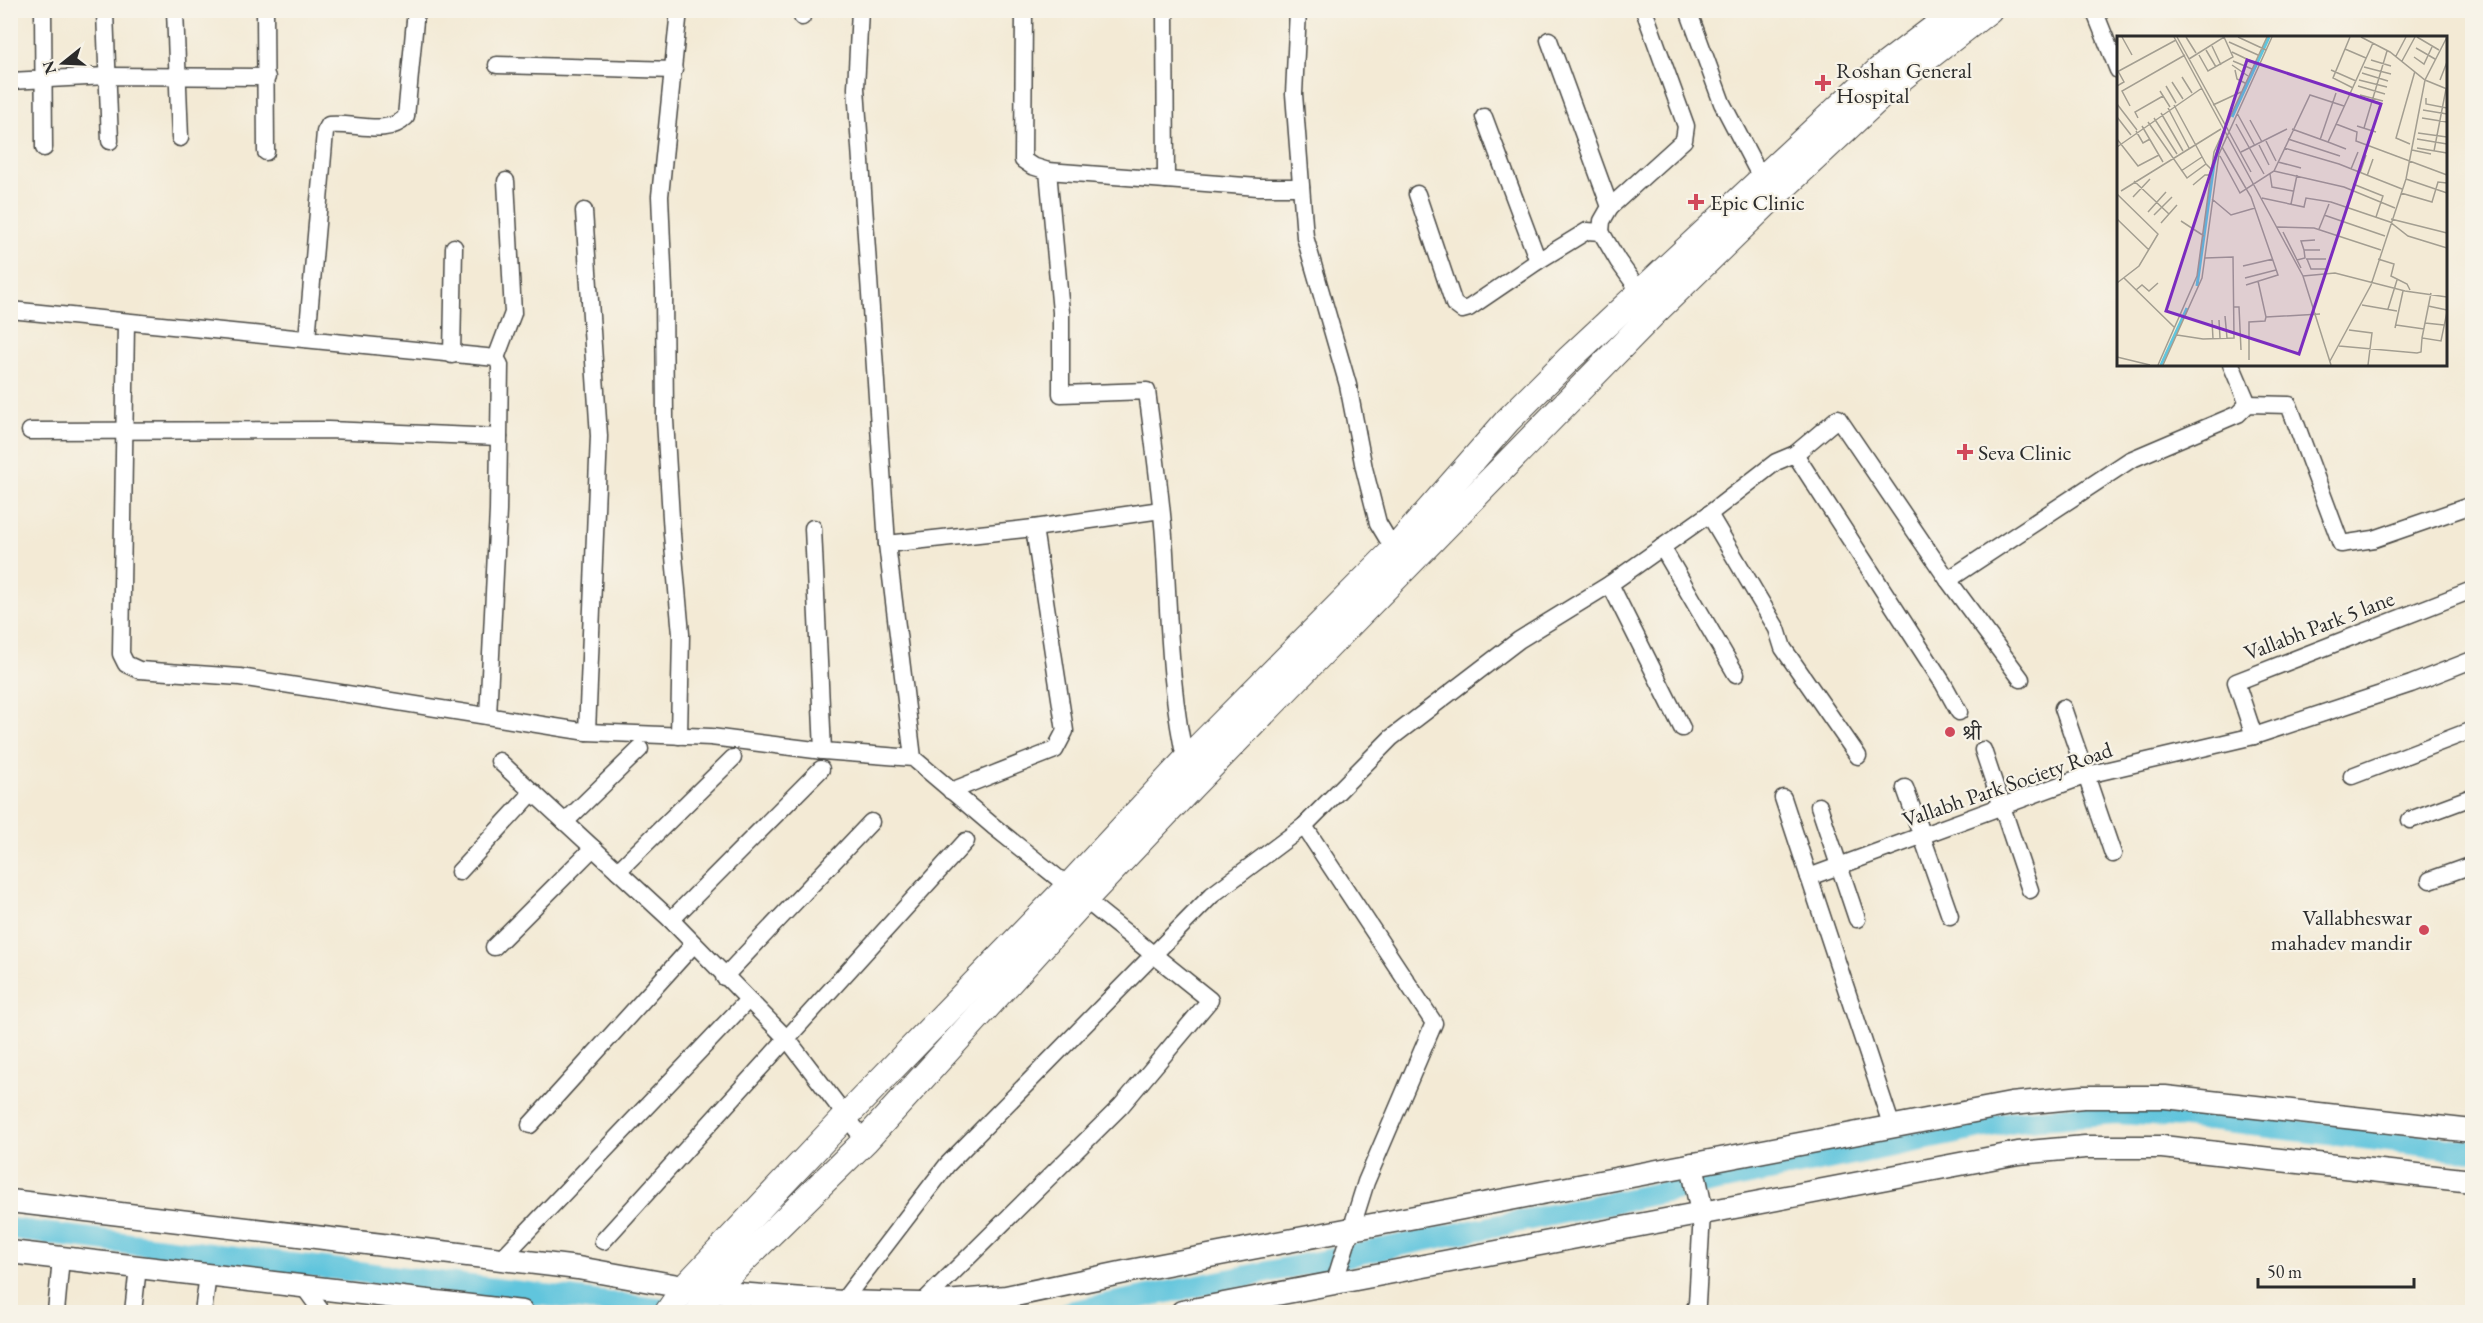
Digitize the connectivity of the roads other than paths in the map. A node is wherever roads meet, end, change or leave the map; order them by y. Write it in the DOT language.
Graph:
graph roads {
  1 [pos="43,10"];
  2 [pos="175,10"];
  3 [pos="265,10"];
  4 [pos="416,10"];
  5 [pos="679,10"];
  6 [pos="860,10"];
  7 [pos="1024,10"];
  8 [pos="1165,10"];
  9 [pos="1298,10"];
  10 [pos="1644,10"];
  11 [pos="1688,10"];
  12 [pos="1958,10"];
  13 [pos="1989,10"];
  14 [pos="2094,10"];
  15 [pos="105,12"];
  16 [pos="1549,40"];
  17 [pos="497,65"];
  18 [pos="2117,68"];
  19 [pos="674,70"];
  20 [pos="179,75"];
  21 [pos="107,76"];
  22 [pos="267,77"];
  23 [pos="44,80"];
  24 [pos="10,81"];
  25 [pos="1484,117"];
  26 [pos="180,138"];
  27 [pos="110,141"];
  28 [pos="44,148"];
  29 [pos="266,152"];
  30 [pos="1048,171"];
  31 [pos="1166,180"];
  32 [pos="506,181"];
  33 [pos="1301,187"];
  34 [pos="1767,188"];
  35 [pos="1417,194"];
  36 [pos="1610,207"];
  37 [pos="584,211"];
  38 [pos="1600,232"];
  39 [pos="454,247"];
  40 [pos="1538,261"];
  41 [pos="1640,291"];
  42 [pos="10,310"];
  43 [pos="1655,312"];
  44 [pos="126,323"];
  45 [pos="307,339"];
  46 [pos="452,354"];
  47 [pos="496,358"];
  48 [pos="2232,366"];
  49 [pos="2247,404"];
  50 [pos="123,430"];
  51 [pos="30,431"];
  52 [pos="499,437"];
  53 [pos="1795,454"];
  54 [pos="2472,505"];
  55 [pos="1161,510"];
  56 [pos="1709,514"];
  57 [pos="813,528"];
  58 [pos="1034,528"];
  59 [pos="887,543"];
  60 [pos="1662,547"];
  61 [pos="1399,559"];
  62 [pos="1948,580"];
  63 [pos="1610,584"];
  64 [pos="2472,590"];
  65 [pos="2472,660"];
  66 [pos="1736,674"];
  67 [pos="2021,679"];
  68 [pos="2063,708"];
  69 [pos="1959,712"];
  70 [pos="488,716"];
  71 [pos="1682,728"];
  72 [pos="2472,730"];
  73 [pos="587,732"];
  74 [pos="680,736"];
  75 [pos="2254,736"];
  76 [pos="640,749"];
  77 [pos="1983,750"];
  78 [pos="823,751"];
  79 [pos="1858,756"];
  80 [pos="734,758"];
  81 [pos="913,758"];
  82 [pos="1186,760"];
  83 [pos="500,761"];
  84 [pos="821,769"];
  85 [pos="2087,775"];
  86 [pos="2352,776"];
  87 [pos="1192,786"];
  88 [pos="1905,788"];
  89 [pos="951,791"];
  90 [pos="532,792"];
  91 [pos="2472,797"];
  92 [pos="1783,798"];
  93 [pos="1819,806"];
  94 [pos="2002,807"];
  95 [pos="2410,819"];
  96 [pos="565,822"];
  97 [pos="871,822"];
  98 [pos="1304,826"];
  99 [pos="1923,836"];
  100 [pos="966,841"];
  101 [pos="593,848"];
  102 [pos="2114,854"];
  103 [pos="2472,865"];
  104 [pos="1838,866"];
  105 [pos="618,871"];
  106 [pos="459,872"];
  107 [pos="1809,877"];
  108 [pos="2430,880"];
  109 [pos="2030,890"];
  110 [pos="1077,893"];
  111 [pos="1950,916"];
  112 [pos="1857,919"];
  113 [pos="671,920"];
  114 [pos="693,944"];
  115 [pos="494,947"];
  116 [pos="1152,954"];
  117 [pos="724,976"];
  118 [pos="748,1000"];
  119 [pos="788,1040"];
  120 [pos="846,1116"];
  121 [pos="530,1125"];
  122 [pos="1892,1127"];
  123 [pos="2472,1131"];
  124 [pos="865,1140"];
  125 [pos="1693,1165"];
  126 [pos="2472,1181"];
  127 [pos="10,1201"];
  128 [pos="1702,1212"];
  129 [pos="1353,1229"];
  130 [pos="603,1241"];
  131 [pos="10,1252"];
  132 [pos="61,1258"];
  133 [pos="501,1258"];
  134 [pos="138,1267"];
  135 [pos="208,1275"];
  136 [pos="1334,1284"];
  137 [pos="303,1286"];
  138 [pos="685,1287"];
  139 [pos="842,1302"];
  140 [pos="705,1303"];
  141 [pos="921,1304"];
  142 [pos="56,1312"];
  143 [pos="133,1312"];
  144 [pos="203,1312"];
  145 [pos="322,1312"];
  146 [pos="522,1312"];
  147 [pos="668,1312"];
  148 [pos="1182,1312"];
  149 [pos="1693,1312"];
  1 -- 23 [label="street"];
  2 -- 20 [label="street"];
  3 -- 22 [label="street"];
  4 -- 45 [label="street"];
  5 -- 19 [label="street"];
  6 -- 59 [label="street"];
  7 -- 30 [label="street"];
  8 -- 31 [label="street"];
  9 -- 33 [label="street"];
  10 -- 36 [label="street"];
  11 -- 34 [label="street"];
  12 -- 34 [label="main road"];
  13 -- 34 [label="main road"];
  14 -- 18 [label="street"];
  15 -- 21 [label="street"];
  16 -- 36 [label="street"];
  17 -- 19 [label="street"];
  19 -- 74 [label="street"];
  20 -- 21 [label="street"];
  20 -- 22 [label="street"];
  20 -- 26 [label="street"];
  21 -- 23 [label="street"];
  21 -- 27 [label="street"];
  22 -- 29 [label="street"];
  23 -- 24 [label="street"];
  23 -- 28 [label="street"];
  25 -- 40 [label="street"];
  30 -- 31 [label="street"];
  30 -- 55 [label="street"];
  31 -- 33 [label="street"];
  32 -- 47 [label="street"];
  33 -- 61 [label="street"];
  34 -- 41 [label="main road"];
  34 -- 43 [label="main road"];
  35 -- 40 [label="street"];
  36 -- 38 [label="street"];
  37 -- 73 [label="street"];
  38 -- 40 [label="street"];
  38 -- 41 [label="street"];
  39 -- 46 [label="street"];
  41 -- 43 [label="street"];
  41 -- 61 [label="main road"];
  42 -- 44 [label="street"];
  43 -- 61 [label="main road"];
  44 -- 45 [label="street"];
  44 -- 50 [label="street"];
  45 -- 46 [label="street"];
  46 -- 47 [label="street"];
  47 -- 52 [label="street"];
  48 -- 49 [label="street"];
  49 -- 54 [label="street"];
  49 -- 62 [label="street"];
  50 -- 51 [label="street"];
  50 -- 52 [label="street"];
  50 -- 70 [label="street"];
  52 -- 70 [label="street"];
  53 -- 56 [label="street"];
  53 -- 62 [label="street"];
  53 -- 69 [label="street"];
  55 -- 58 [label="street"];
  55 -- 82 [label="street"];
  56 -- 60 [label="street"];
  56 -- 79 [label="street"];
  57 -- 78 [label="street"];
  58 -- 59 [label="street"];
  58 -- 89 [label="street"];
  59 -- 81 [label="street"];
  60 -- 63 [label="street"];
  60 -- 66 [label="street"];
  61 -- 82 [label="main road"];
  61 -- 87 [label="main road"];
  62 -- 67 [label="street"];
  63 -- 71 [label="street"];
  63 -- 98 [label="street"];
  64 -- 75 [label="street, Vallabh Park 5 lane"];
  65 -- 75 [label="street, Vallabh Park Society Road"];
  68 -- 85 [label="street"];
  70 -- 73 [label="street"];
  72 -- 86 [label="street"];
  73 -- 74 [label="street"];
  74 -- 78 [label="street"];
  75 -- 85 [label="street, Vallabh Park Society Road"];
  76 -- 96 [label="street"];
  77 -- 94 [label="street"];
  78 -- 81 [label="street"];
  80 -- 105 [label="street"];
  81 -- 89 [label="street"];
  82 -- 87 [label="street"];
  82 -- 110 [label="main road"];
  83 -- 90 [label="street"];
  84 -- 113 [label="street"];
  85 -- 94 [label="street, Vallabh Park Society Road"];
  85 -- 102 [label="street"];
  87 -- 110 [label="main road"];
  88 -- 99 [label="street"];
  89 -- 110 [label="street"];
  90 -- 96 [label="street"];
  90 -- 106 [label="street"];
  91 -- 95 [label="street"];
  92 -- 107 [label="street"];
  93 -- 104 [label="street"];
  94 -- 99 [label="street, Vallabh Park Society Road"];
  94 -- 109 [label="street"];
  96 -- 101 [label="street"];
  97 -- 117 [label="street"];
  98 -- 116 [label="street"];
  98 -- 129 [label="street"];
  99 -- 104 [label="street, Vallabh Park Society Road"];
  99 -- 111 [label="street"];
  100 -- 119 [label="street"];
  101 -- 105 [label="street"];
  101 -- 115 [label="street"];
  103 -- 108 [label="street"];
  104 -- 107 [label="street, Vallabh Park Society Road"];
  104 -- 112 [label="street"];
  105 -- 113 [label="street"];
  107 -- 122 [label="street"];
  110 -- 116 [label="street"];
  110 -- 120 [label="main road"];
  110 -- 124 [label="main road"];
  113 -- 114 [label="street"];
  114 -- 117 [label="street"];
  114 -- 121 [label="street"];
  116 -- 139 [label="street"];
  116 -- 141 [label="street"];
  117 -- 118 [label="street"];
  118 -- 119 [label="street"];
  118 -- 133 [label="street"];
  119 -- 120 [label="street"];
  119 -- 130 [label="street"];
  120 -- 124 [label="street"];
  120 -- 138 [label="main road"];
  122 -- 123 [label="street"];
  122 -- 125 [label="street"];
  124 -- 140 [label="main road"];
  125 -- 128 [label="street"];
  125 -- 129 [label="street"];
  126 -- 128 [label="street"];
  127 -- 133 [label="street"];
  128 -- 136 [label="street"];
  128 -- 149 [label="street"];
  129 -- 136 [label="street"];
  129 -- 141 [label="street"];
  131 -- 132 [label="street"];
  132 -- 134 [label="street"];
  132 -- 142 [label="street"];
  133 -- 138 [label="street"];
  134 -- 135 [label="street"];
  134 -- 143 [label="street"];
  135 -- 137 [label="street"];
  135 -- 144 [label="street"];
  136 -- 148 [label="street"];
  137 -- 145 [label="street"];
  137 -- 146 [label="street"];
  138 -- 140 [label="street"];
  138 -- 147 [label="main road"];
  139 -- 140 [label="street"];
  139 -- 141 [label="street"];
}
